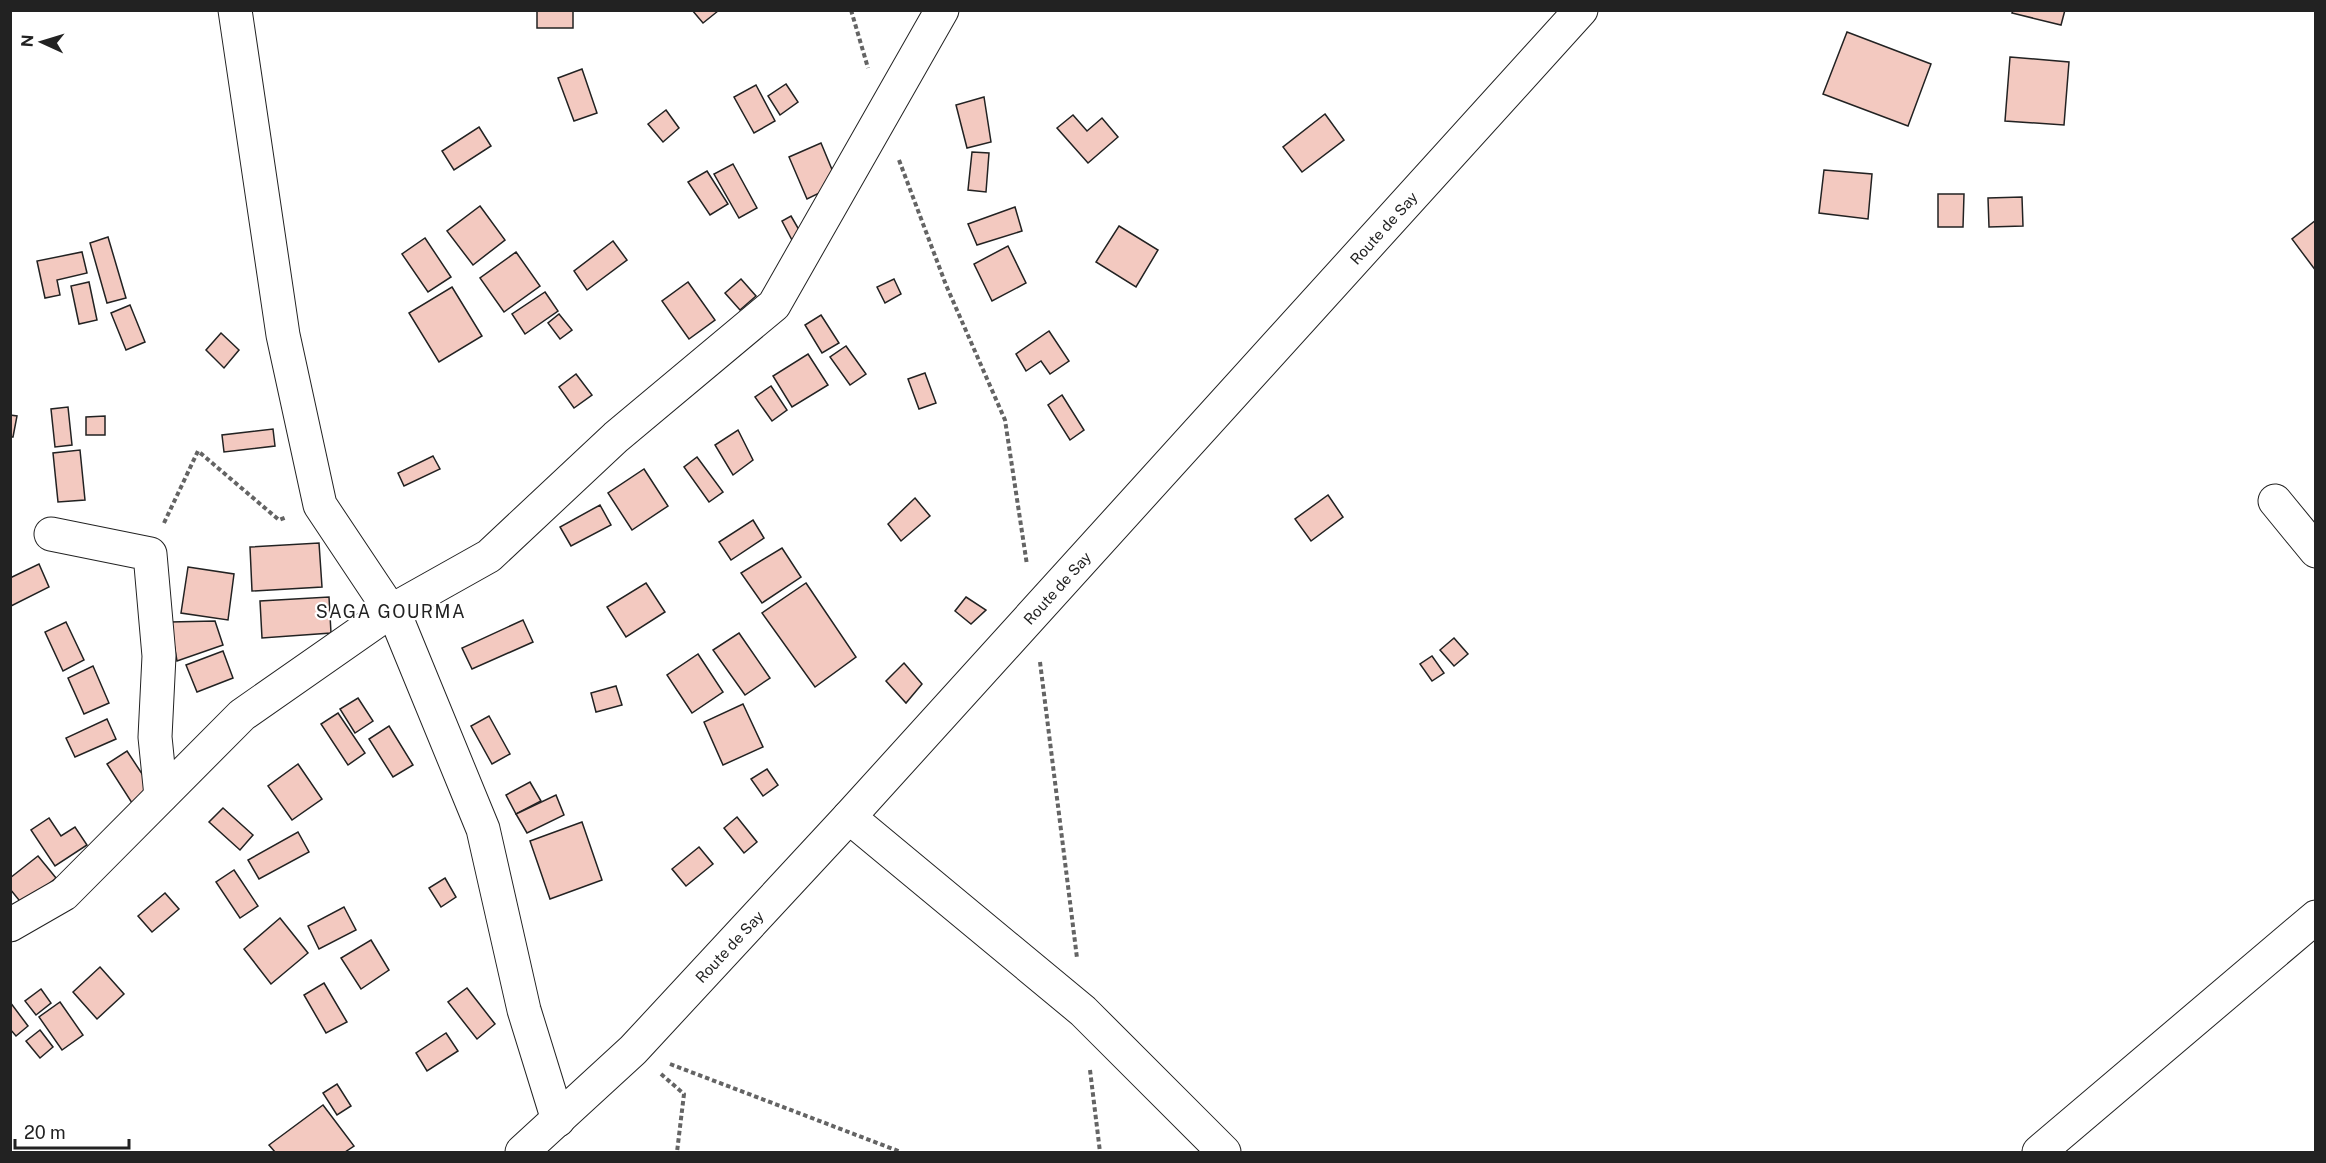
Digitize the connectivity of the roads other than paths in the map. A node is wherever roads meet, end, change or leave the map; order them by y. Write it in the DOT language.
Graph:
graph roads {
  1 [pos="235,10"];
  2 [pos="942,10"];
  3 [pos="1581,10"];
  4 [pos="2275,501"];
  5 [pos="51,534"];
  6 [pos="2316,551"];
  7 [pos="391,611"];
  8 [pos="161,795"];
  9 [pos="849,817"];
  10 [pos="2316,917"];
  11 [pos="10,926"];
  12 [pos="558,1120"];
  13 [pos="522,1152"];
  14 [pos="1224,1152"];
  15 [pos="2039,1152"];
  1 -- 7 [label="street"];
  2 -- 7 [label="street"];
  3 -- 9 [label="street, Route de Say"];
  4 -- 6 [label="street"];
  5 -- 8 [label="street"];
  7 -- 8 [label="street"];
  7 -- 12 [label="street"];
  8 -- 11 [label="street"];
  9 -- 12 [label="street, Route de Say"];
  9 -- 14 [label="street"];
  10 -- 15 [label="street"];
  12 -- 13 [label="street, Route de Say"];
}
